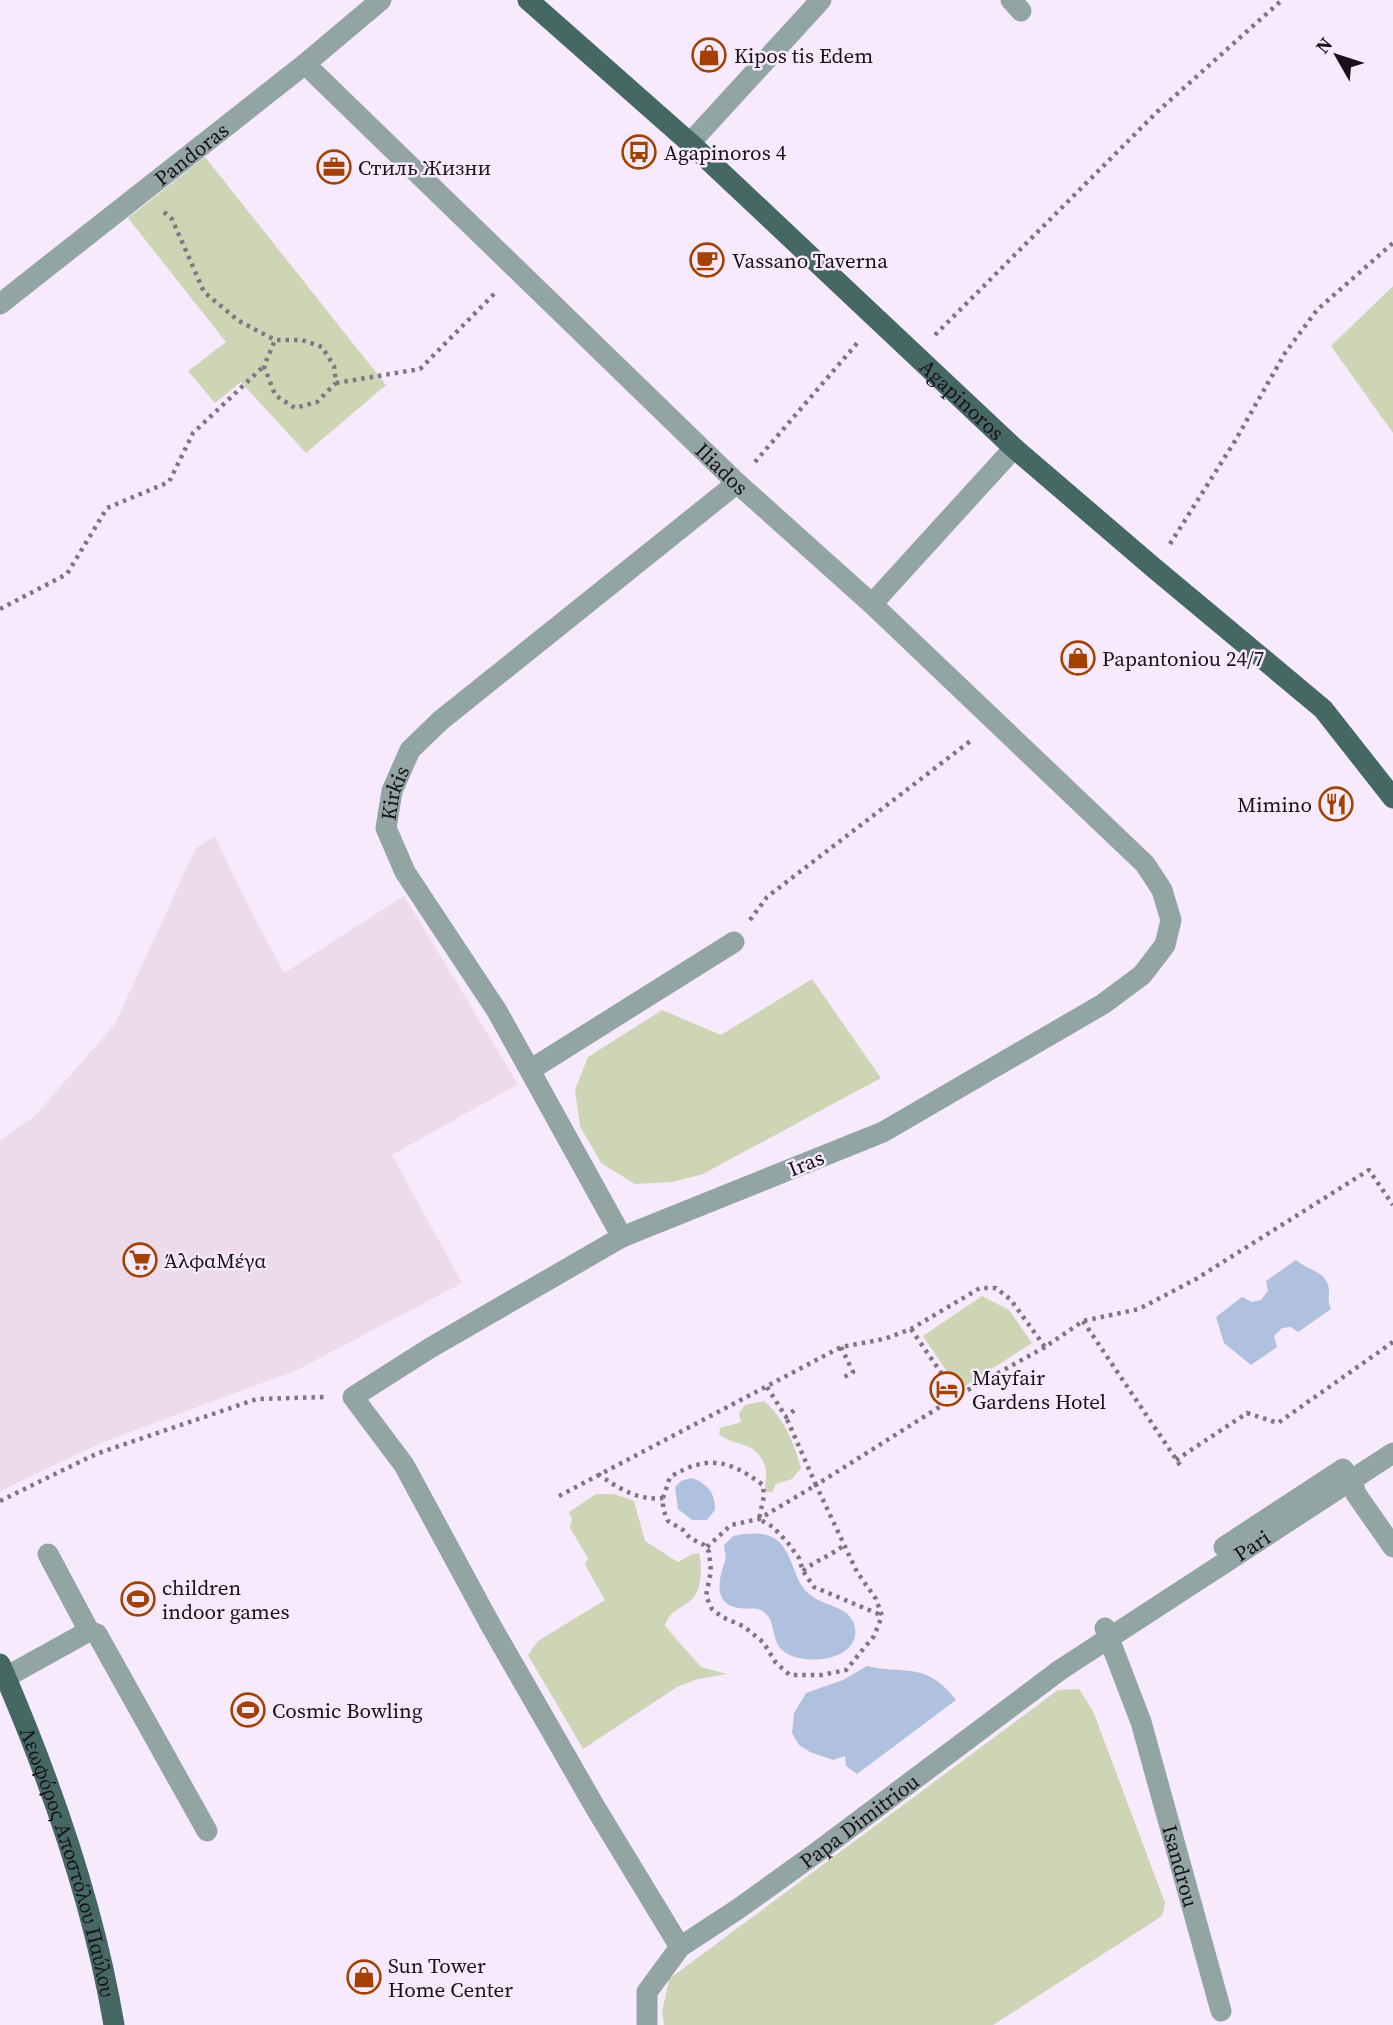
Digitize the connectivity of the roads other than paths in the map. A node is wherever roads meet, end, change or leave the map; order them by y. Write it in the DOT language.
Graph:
graph roads {
  1 [pos="380,0"];
  2 [pos="528,0"];
  3 [pos="821,0"];
  4 [pos="305,64"];
  5 [pos="691,143"];
  6 [pos="0,304"];
  7 [pos="1014,448"];
  8 [pos="737,483"];
  9 [pos="872,604"];
  10 [pos="1393,798"];
  11 [pos="1145,864"];
  12 [pos="734,942"];
  13 [pos="530,1070"];
  14 [pos="622,1237"];
  15 [pos="1393,1453"];
  16 [pos="1352,1480"];
  17 [pos="1393,1547"];
  18 [pos="48,1554"];
  19 [pos="89,1631"];
  20 [pos="1109,1639"];
  21 [pos="3,1670"];
  22 [pos="207,1831"];
  23 [pos="680,1947"];
  24 [pos="1221,2011"];
  25 [pos="114,2025"];
  26 [pos="647,2025"];
  1 -- 4 [label="street, Pandoras"];
  2 -- 5 [label="main road, Agapinoros"];
  3 -- 5 [label="street"];
  4 -- 6 [label="street, Pandoras"];
  4 -- 8 [label="street, Iliados"];
  5 -- 7 [label="main road, Agapinoros"];
  7 -- 9 [label="street"];
  7 -- 10 [label="main road, Agapinoros"];
  8 -- 9 [label="street, Iliados"];
  8 -- 13 [label="street, Kirkis"];
  9 -- 11 [label="street, Iliados"];
  11 -- 14 [label="street, Iras"];
  12 -- 13 [label="street"];
  13 -- 14 [label="street, Kirkis"];
  14 -- 23 [label="street, Iras"];
  15 -- 16 [label="street, Pari"];
  16 -- 17 [label="street"];
  16 -- 20 [label="street, Pari"];
  18 -- 19 [label="street"];
  19 -- 21 [label="street"];
  19 -- 22 [label="street"];
  20 -- 23 [label="street, Papa Dimitriou"];
  20 -- 24 [label="street, Isandrou"];
  21 -- 25 [label="main road, Λεωφόρος Αποστόλου Παύλου"];
  23 -- 26 [label="street, Papa Dimitriou"];
}
